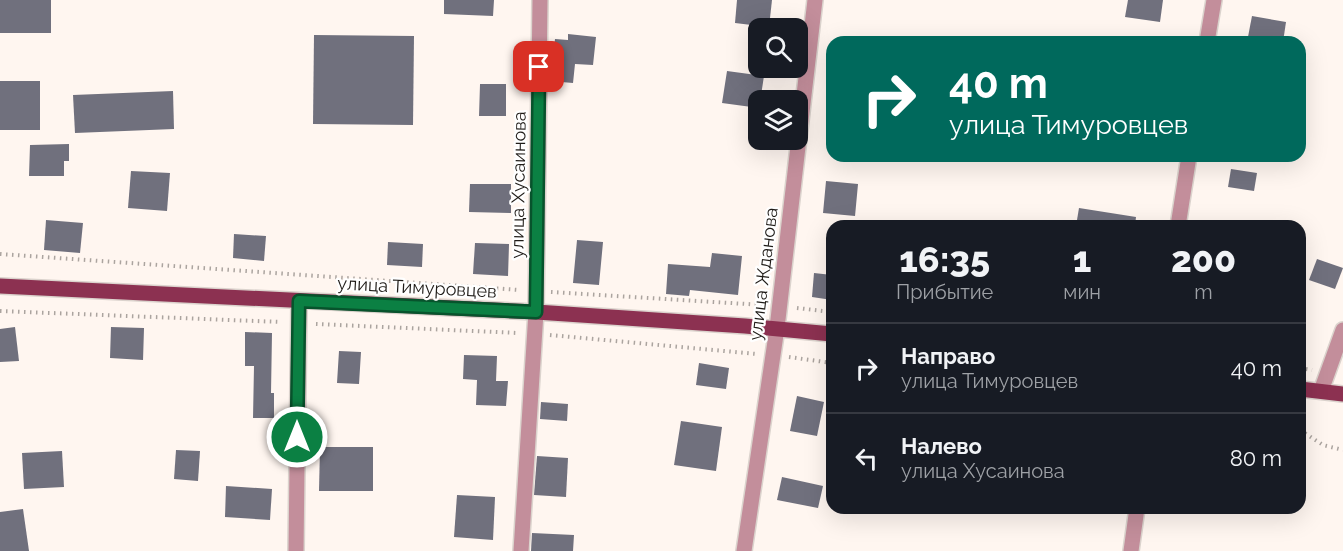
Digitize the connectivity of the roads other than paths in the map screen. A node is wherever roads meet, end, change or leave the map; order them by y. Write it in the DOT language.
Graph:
graph roads {
  1 [pos="540,0"];
  2 [pos="815,0"];
  3 [pos="1214,0"];
  4 [pos="1208,36"];
  5 [pos="1188,162"];
  6 [pos="1179,220"];
  7 [pos="0,286"];
  8 [pos="299,301"];
  9 [pos="536,312"];
  10 [pos="777,328"];
  11 [pos="1343,330"];
  12 [pos="826,333"];
  13 [pos="1306,389"];
  14 [pos="1321,391"];
  15 [pos="1343,394"];
  16 [pos="1136,514"];
  17 [pos="296,551"];
  18 [pos="521,551"];
  19 [pos="744,551"];
  20 [pos="1131,551"];
  1 -- 9 [label="street, улица Хусаинова"];
  2 -- 10 [label="street, улица Жданова"];
  3 -- 4 [label="street"];
  5 -- 6 [label="street"];
  7 -- 8 [label="main road, улица Тимуровцев"];
  8 -- 9 [label="main road, улица Тимуровцев"];
  8 -- 17 [label="street"];
  9 -- 10 [label="main road, улица Тимуровцев"];
  9 -- 18 [label="street, улица Хусаинова"];
  10 -- 12 [label="main road, улица Тимуровцев"];
  10 -- 19 [label="street, улица Жданова"];
  11 -- 14 [label="street"];
  13 -- 14 [label="main road"];
  14 -- 15 [label="main road"];
  16 -- 20 [label="street"];
}
